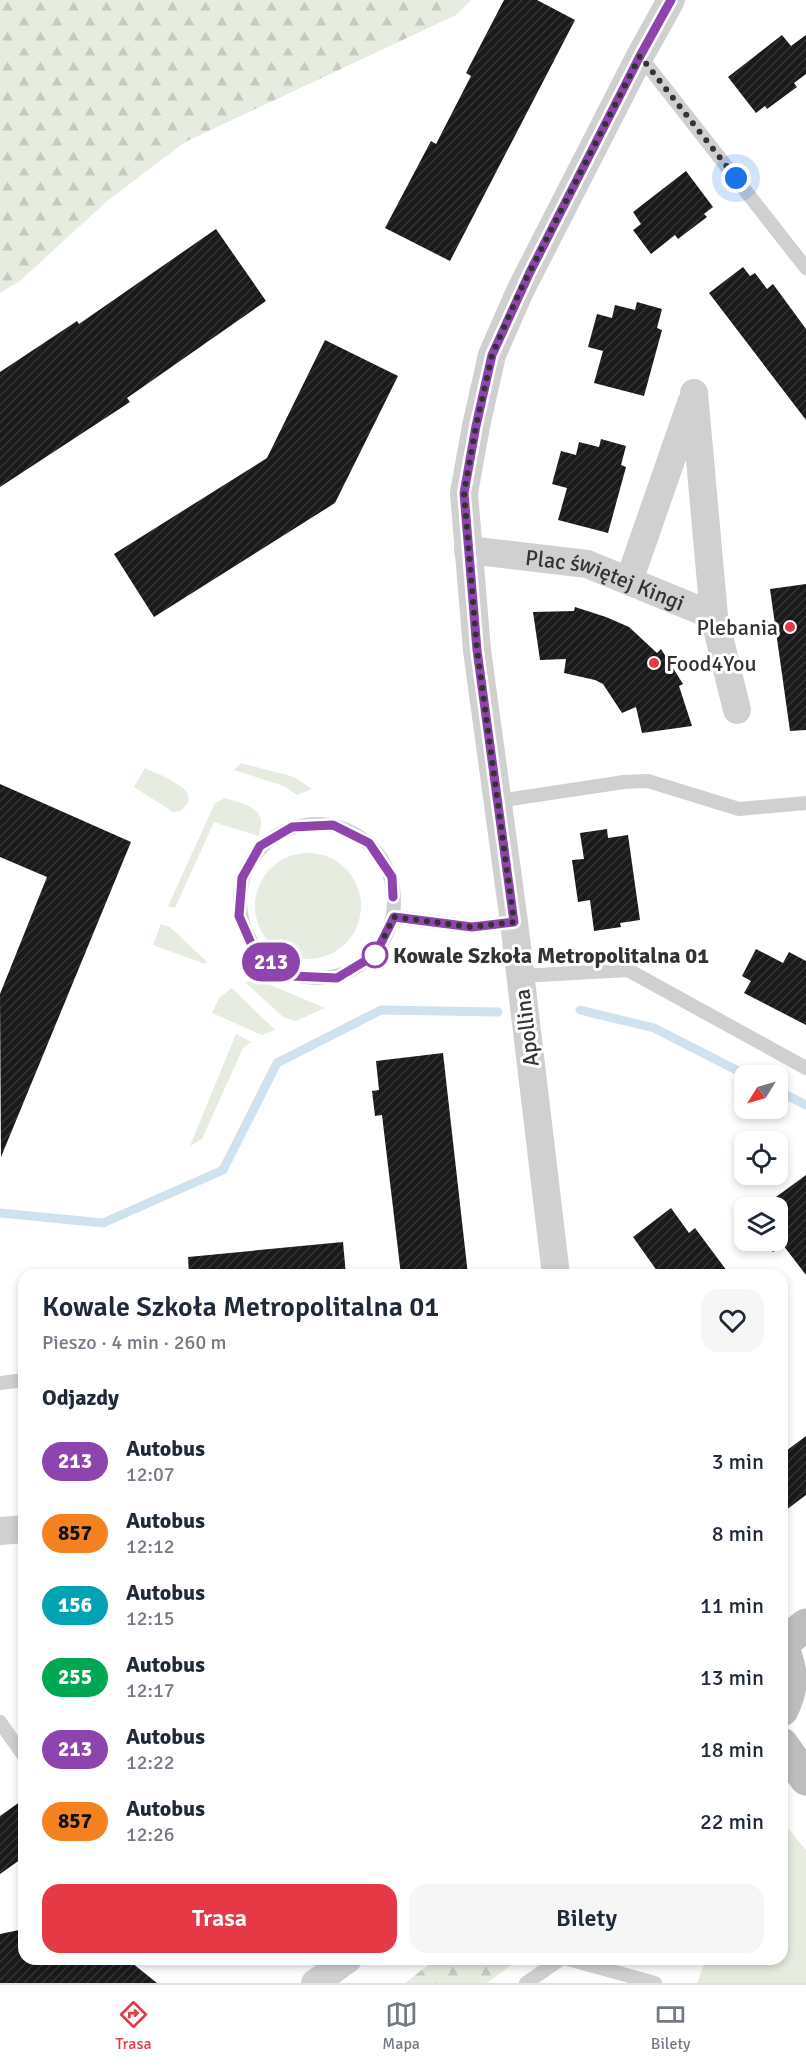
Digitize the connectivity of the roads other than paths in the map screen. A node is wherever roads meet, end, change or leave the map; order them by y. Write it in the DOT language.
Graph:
graph roads {
  1 [pos="671,0"];
  2 [pos="640,56"];
  3 [pos="806,268"];
  4 [pos="468,550"];
  5 [pos="628,581"];
  6 [pos="714,616"];
  7 [pos="736,710"];
  8 [pos="498,801"];
  9 [pos="806,803"];
  10 [pos="394,917"];
  11 [pos="514,922"];
  12 [pos="520,976"];
  13 [pos="806,1068"];
  14 [pos="555,1269"];
  15 [pos="18,1381"];
  16 [pos="0,1383"];
  17 [pos="18,1530"];
  18 [pos="0,1532"];
  19 [pos="806,1625"];
  20 [pos="788,1640"];
  21 [pos="788,1660"];
  22 [pos="788,1695"];
  23 [pos="0,1722"];
  24 [pos="18,1748"];
  25 [pos="788,1753"];
  26 [pos="806,1779"];
  27 [pos="552,1965"];
  28 [pos="590,1965"];
  29 [pos="526,1983"];
  30 [pos="655,1983"];
  1 -- 2 [label="street, Apollina"];
  2 -- 3 [label="lane"];
  2 -- 4 [label="street, Apollina"];
  4 -- 5 [label="street, Plac świętej Kingi"];
  4 -- 8 [label="street, Apollina"];
  5 -- 6 [label="street, Plac świętej Kingi"];
  5 -- 6 [label="street"];
  6 -- 7 [label="street, Plac świętej Kingi"];
  8 -- 9 [label="lane"];
  8 -- 11 [label="street, Apollina"];
  10 -- 10 [label="lane"];
  10 -- 11 [label="lane"];
  11 -- 12 [label="street, Apollina"];
  12 -- 13 [label="lane"];
  12 -- 14 [label="street, Apollina"];
  15 -- 16 [label="lane"];
  17 -- 18 [label="street"];
  19 -- 20 [label="street"];
  21 -- 22 [label="street"];
  23 -- 24 [label="lane"];
  25 -- 26 [label="street"];
  27 -- 29 [label="lane"];
  28 -- 30 [label="lane"];
}
